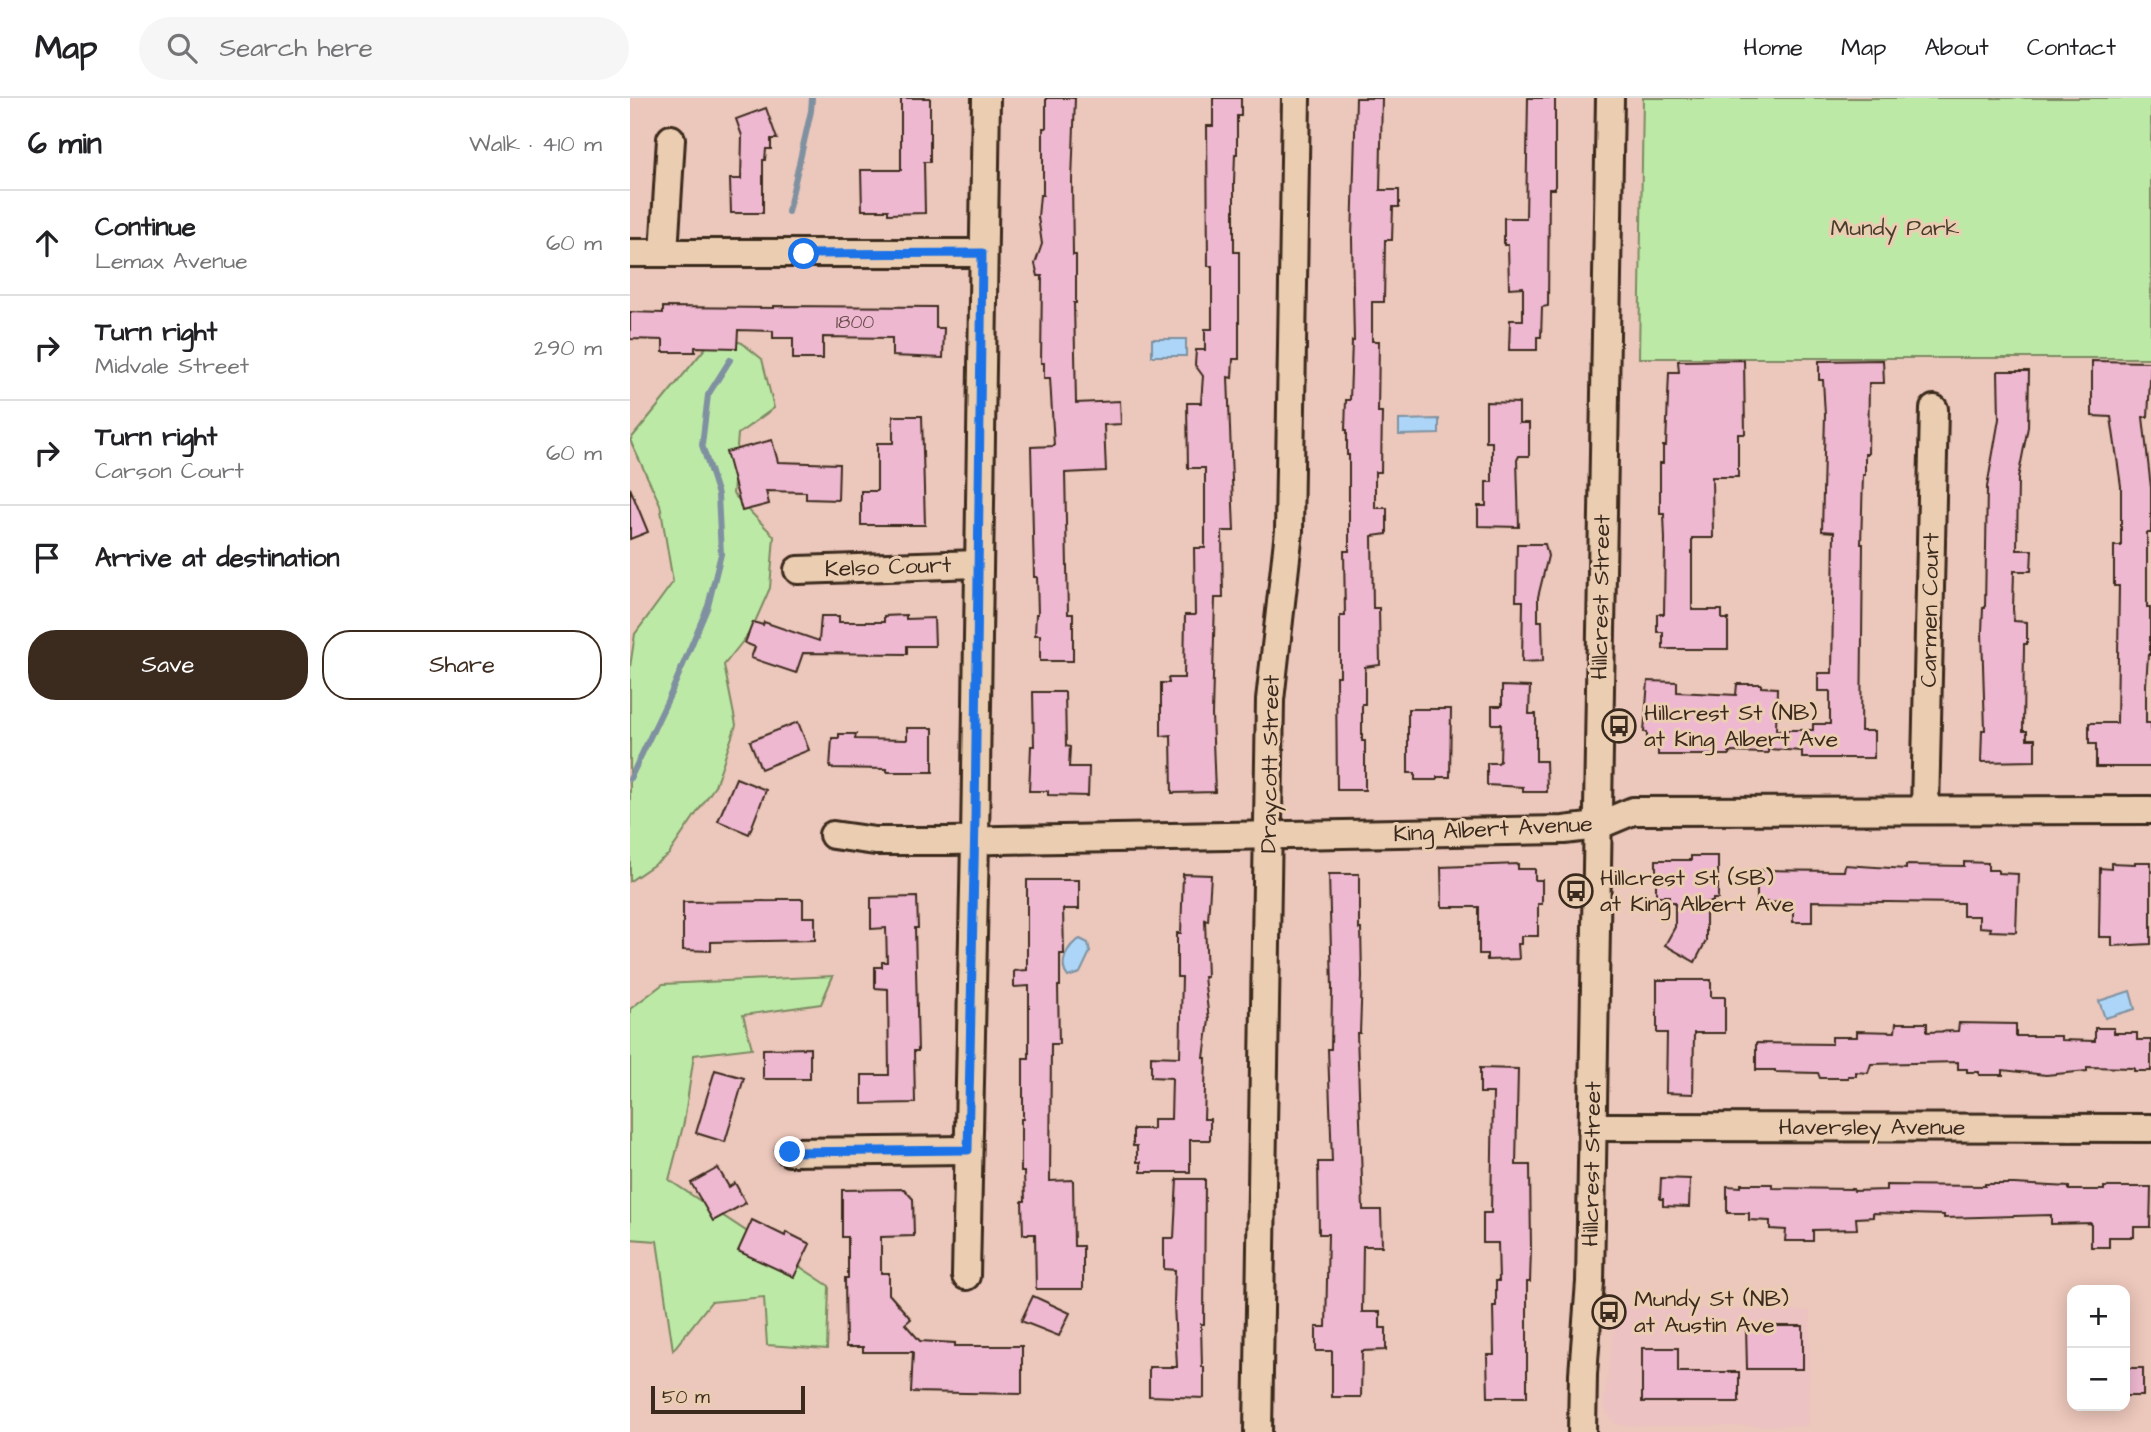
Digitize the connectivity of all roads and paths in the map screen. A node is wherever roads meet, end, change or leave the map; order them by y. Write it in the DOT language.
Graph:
graph roads {
  1 [pos="986,98"];
  2 [pos="1296,98"];
  3 [pos="1610,98"];
  4 [pos="671,139"];
  5 [pos="630,253"];
  6 [pos="664,253"];
  7 [pos="982,253"];
  8 [pos="1934,409"];
  9 [pos="978,564"];
  10 [pos="798,570"];
  11 [pos="1925,810"];
  12 [pos="2151,810"];
  13 [pos="1597,826"];
  14 [pos="833,835"];
  15 [pos="1268,836"];
  16 [pos="975,840"];
  17 [pos="1592,1127"];
  18 [pos="2151,1128"];
  19 [pos="968,1150"];
  20 [pos="790,1152"];
  21 [pos="966,1276"];
  22 [pos="1258,1432"];
  23 [pos="1582,1432"];
  1 -- 7 [label="street"];
  2 -- 15 [label="street, Draycott Street"];
  3 -- 13 [label="street, Hillcrest Street"];
  4 -- 6 [label="street"];
  5 -- 6 [label="street"];
  6 -- 7 [label="street"];
  7 -- 9 [label="street"];
  8 -- 11 [label="street, Carmen Court"];
  9 -- 10 [label="street, Kelso Court"];
  9 -- 16 [label="street"];
  11 -- 12 [label="street, King Albert Avenue"];
  11 -- 13 [label="street, King Albert Avenue"];
  13 -- 15 [label="street, King Albert Avenue"];
  13 -- 17 [label="street, Hillcrest Street"];
  14 -- 16 [label="street, King Albert Avenue"];
  15 -- 16 [label="street, King Albert Avenue"];
  15 -- 22 [label="street, Draycott Street"];
  16 -- 19 [label="street"];
  17 -- 18 [label="street, Haversley Avenue"];
  17 -- 23 [label="street, Hillcrest Street"];
  19 -- 20 [label="street"];
  19 -- 21 [label="street"];
}
